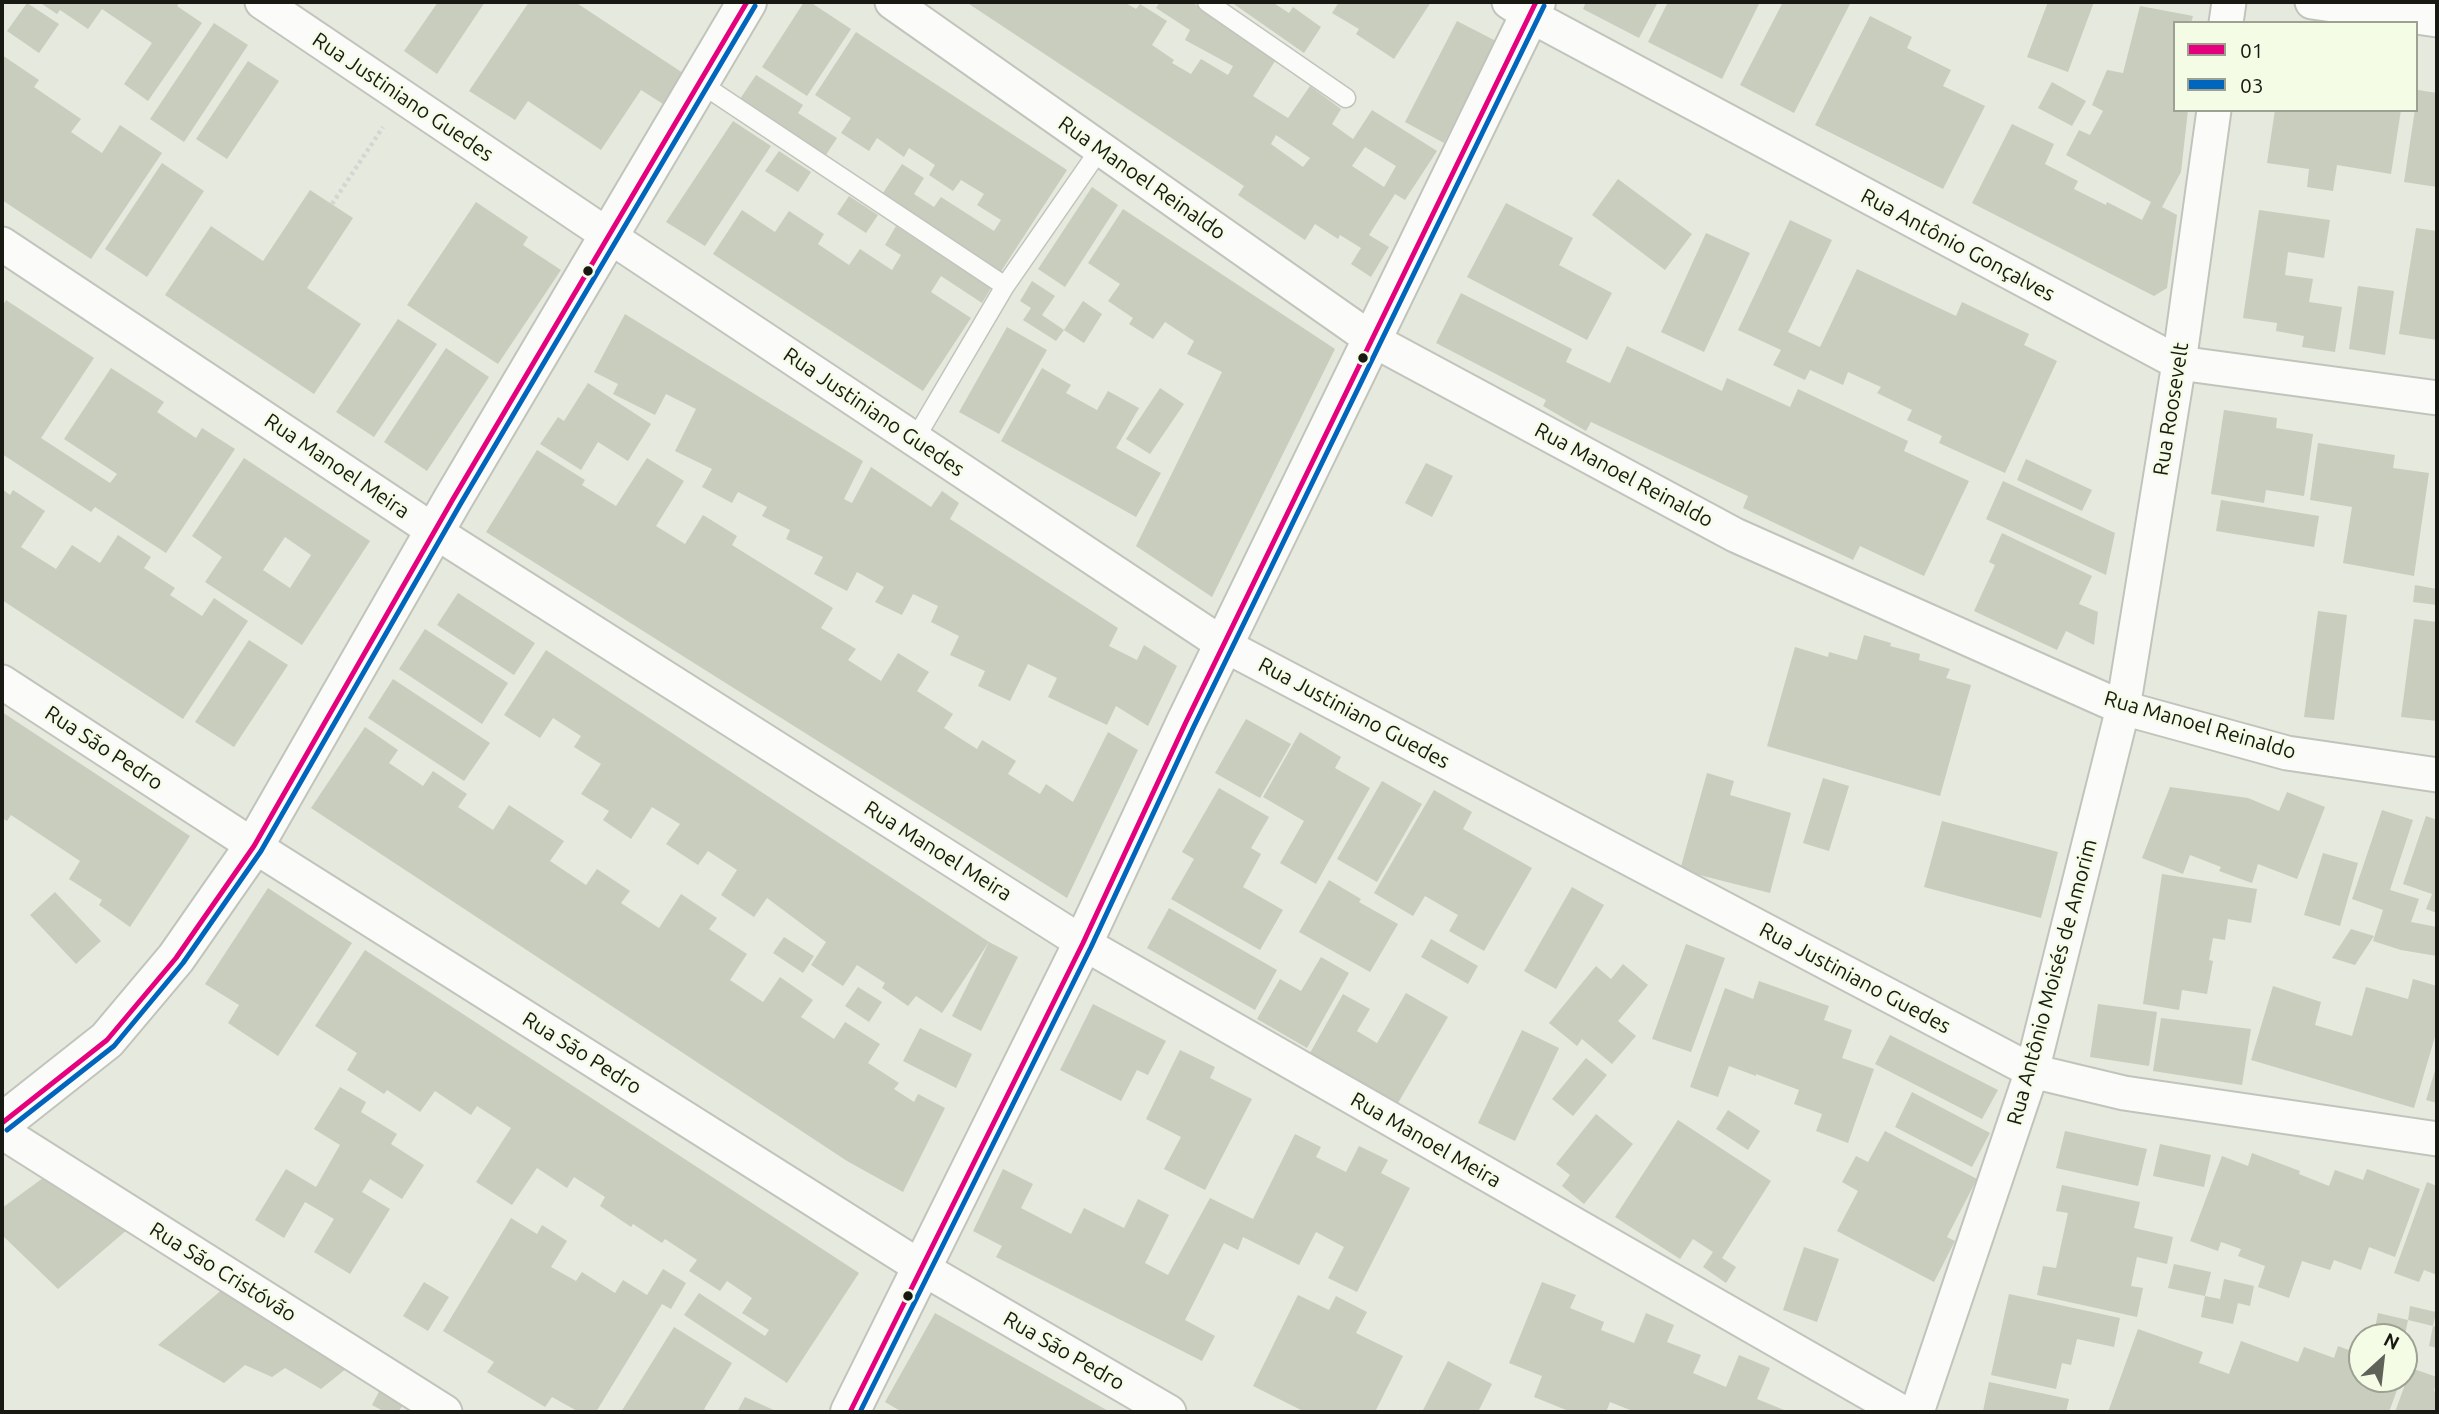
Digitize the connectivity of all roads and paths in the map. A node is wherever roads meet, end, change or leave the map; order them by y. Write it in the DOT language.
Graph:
graph roads {
  1 [pos="262,2"];
  2 [pos="747,2"];
  3 [pos="892,2"];
  4 [pos="1208,2"];
  5 [pos="2228,2"];
  6 [pos="2312,2"];
  7 [pos="1525,6"];
  8 [pos="2437,20"];
  9 [pos="2226,21"];
  10 [pos="700,83"];
  11 [pos="403,97"];
  12 [pos="1346,98"];
  13 [pos="2214,112"];
  14 [pos="1100,149"];
  15 [pos="332,204"];
  16 [pos="609,236"];
  17 [pos="2,244"];
  18 [pos="1005,286"];
  19 [pos="1371,340"];
  20 [pos="2179,363"];
  21 [pos="2437,398"];
  22 [pos="915,439"];
  23 [pos="434,531"];
  24 [pos="1224,645"];
  25 [pos="2,682"];
  26 [pos="2123,708"];
  27 [pos="2437,775"];
  28 [pos="254,846"];
  29 [pos="1083,943"];
  30 [pos="2032,1071"];
  31 [pos="2,1123"];
  32 [pos="2,1132"];
  33 [pos="2437,1139"];
  34 [pos="922,1268"];
  35 [pos="445,1412"];
  36 [pos="850,1412"];
  37 [pos="1169,1412"];
  38 [pos="1902,1412"];
  39 [pos="1917,1412"];
  1 -- 11 [label="street, Rua Justiniano Guedes"];
  2 -- 10 [label="main road"];
  3 -- 14 [label="street, Rua Manoel Reinaldo"];
  4 -- 12 [label="lane"];
  5 -- 9 [label="street"];
  6 -- 8 [label="street"];
  7 -- 19 [label="main road"];
  7 -- 20 [label="street, Rua Antônio Gonçalves"];
  10 -- 16 [label="main road"];
  10 -- 18 [label="lane"];
  11 -- 15 [label="path"];
  11 -- 16 [label="street, Rua Justiniano Guedes"];
  13 -- 20 [label="street, Rua Roosevelt"];
  14 -- 18 [label="lane"];
  14 -- 19 [label="street, Rua Manoel Reinaldo"];
  16 -- 22 [label="street, Rua Justiniano Guedes"];
  16 -- 23 [label="main road"];
  17 -- 23 [label="street, Rua Manoel Meira"];
  18 -- 22 [label="lane"];
  19 -- 24 [label="main road"];
  19 -- 26 [label="street, Rua Manoel Reinaldo"];
  20 -- 21 [label="street, Rua Antônio Gonçalves"];
  20 -- 26 [label="street, Rua Roosevelt"];
  22 -- 24 [label="street, Rua Justiniano Guedes"];
  23 -- 28 [label="main road"];
  23 -- 29 [label="street, Rua Manoel Meira"];
  24 -- 29 [label="main road"];
  24 -- 30 [label="street, Rua Justiniano Guedes"];
  25 -- 28 [label="street, Rua São Pedro"];
  26 -- 27 [label="street, Rua Manoel Reinaldo"];
  26 -- 30 [label="street, Rua Antônio Moisés de Amorim"];
  28 -- 31 [label="main road"];
  28 -- 34 [label="street, Rua São Pedro"];
  29 -- 34 [label="main road"];
  29 -- 38 [label="street, Rua Manoel Meira"];
  30 -- 33 [label="street, Rua Justiniano Guedes"];
  30 -- 39 [label="street, Rua Antônio Moisés de Amorim"];
  32 -- 35 [label="street, Rua São Cristóvão"];
  34 -- 36 [label="main road"];
  34 -- 37 [label="street, Rua São Pedro"];
}
